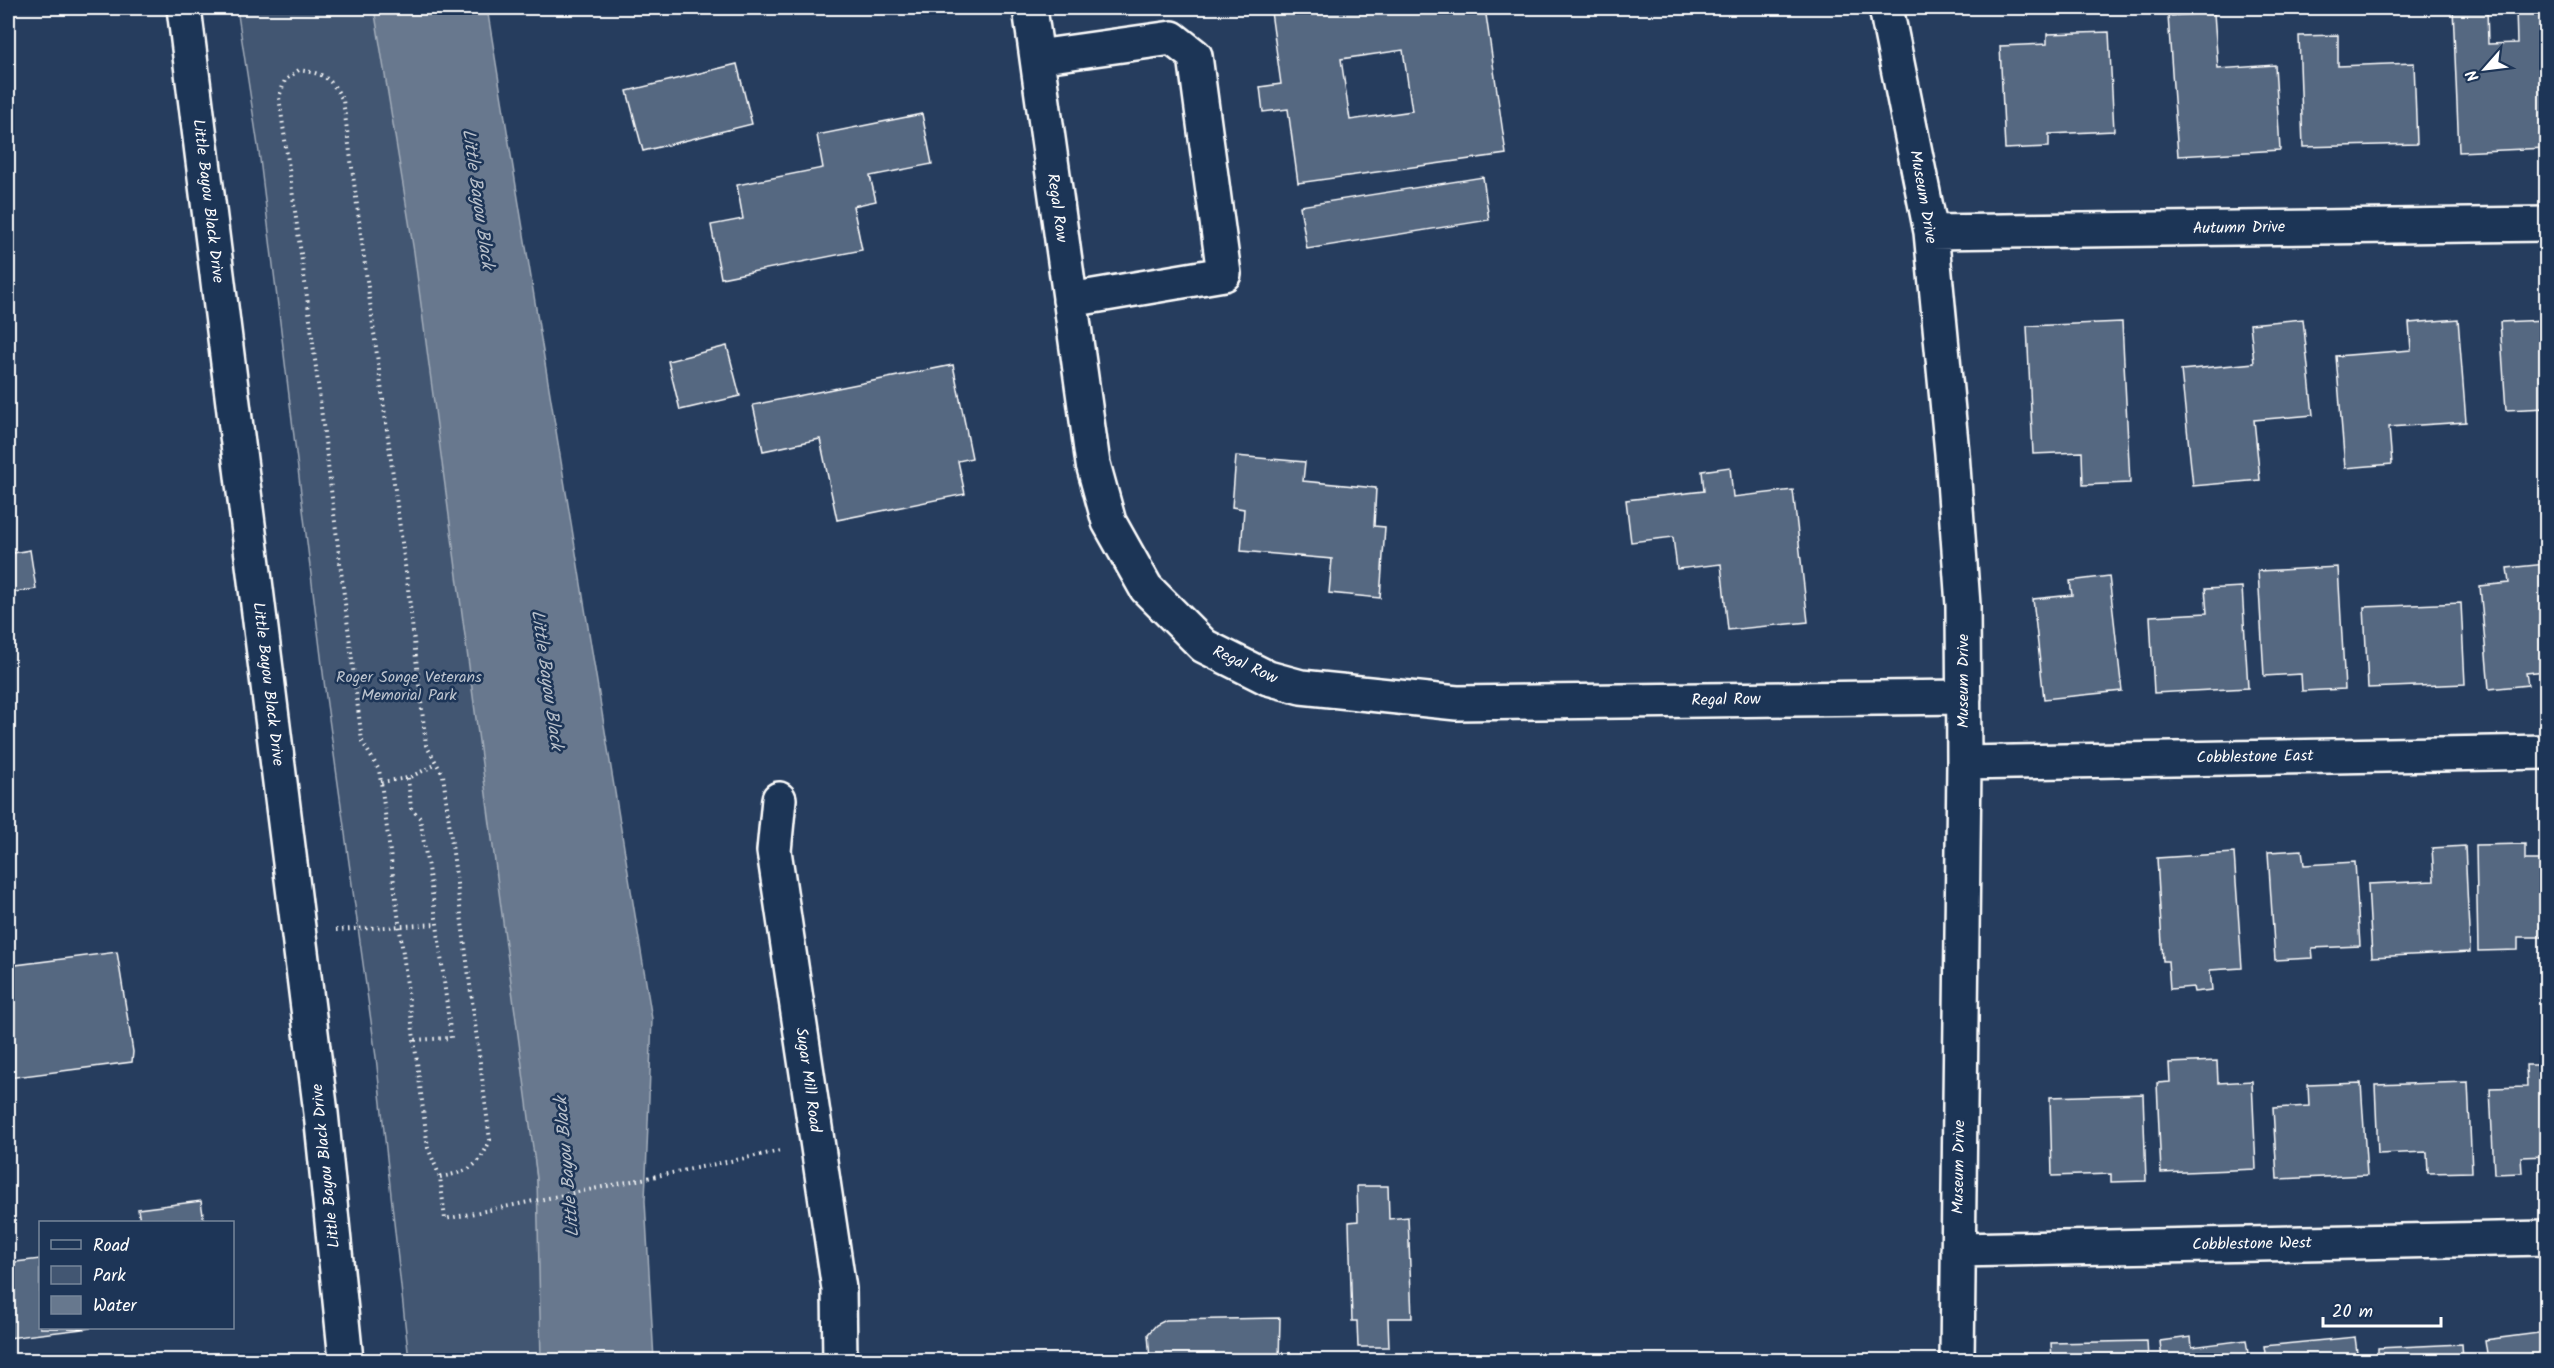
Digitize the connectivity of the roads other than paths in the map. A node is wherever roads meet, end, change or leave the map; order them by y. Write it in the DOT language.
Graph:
graph roads {
  1 [pos="184,8"];
  2 [pos="1030,8"];
  3 [pos="1886,8"];
  4 [pos="1036,57"];
  5 [pos="2547,224"];
  6 [pos="1931,232"];
  7 [pos="1070,300"];
  8 [pos="1964,697"];
  9 [pos="2547,752"];
  10 [pos="1964,763"];
  11 [pos="779,799"];
  12 [pos="2547,1238"];
  13 [pos="1958,1250"];
  14 [pos="346,1360"];
  15 [pos="840,1360"];
  16 [pos="1957,1360"];
  1 -- 14 [label="street, Little Bayou Black Drive"];
  2 -- 4 [label="street, Regal Row"];
  3 -- 6 [label="street, Museum Drive"];
  4 -- 7 [label="street, Regal Row"];
  4 -- 7 [label="street"];
  5 -- 6 [label="street, Autumn Drive"];
  6 -- 8 [label="street, Museum Drive"];
  7 -- 8 [label="street, Regal Row"];
  8 -- 10 [label="street, Museum Drive"];
  9 -- 10 [label="street, Cobblestone East"];
  10 -- 13 [label="street, Museum Drive"];
  11 -- 15 [label="street, Sugar Mill Road"];
  12 -- 13 [label="street, Cobblestone West"];
  13 -- 16 [label="street, Museum Drive"];
}
